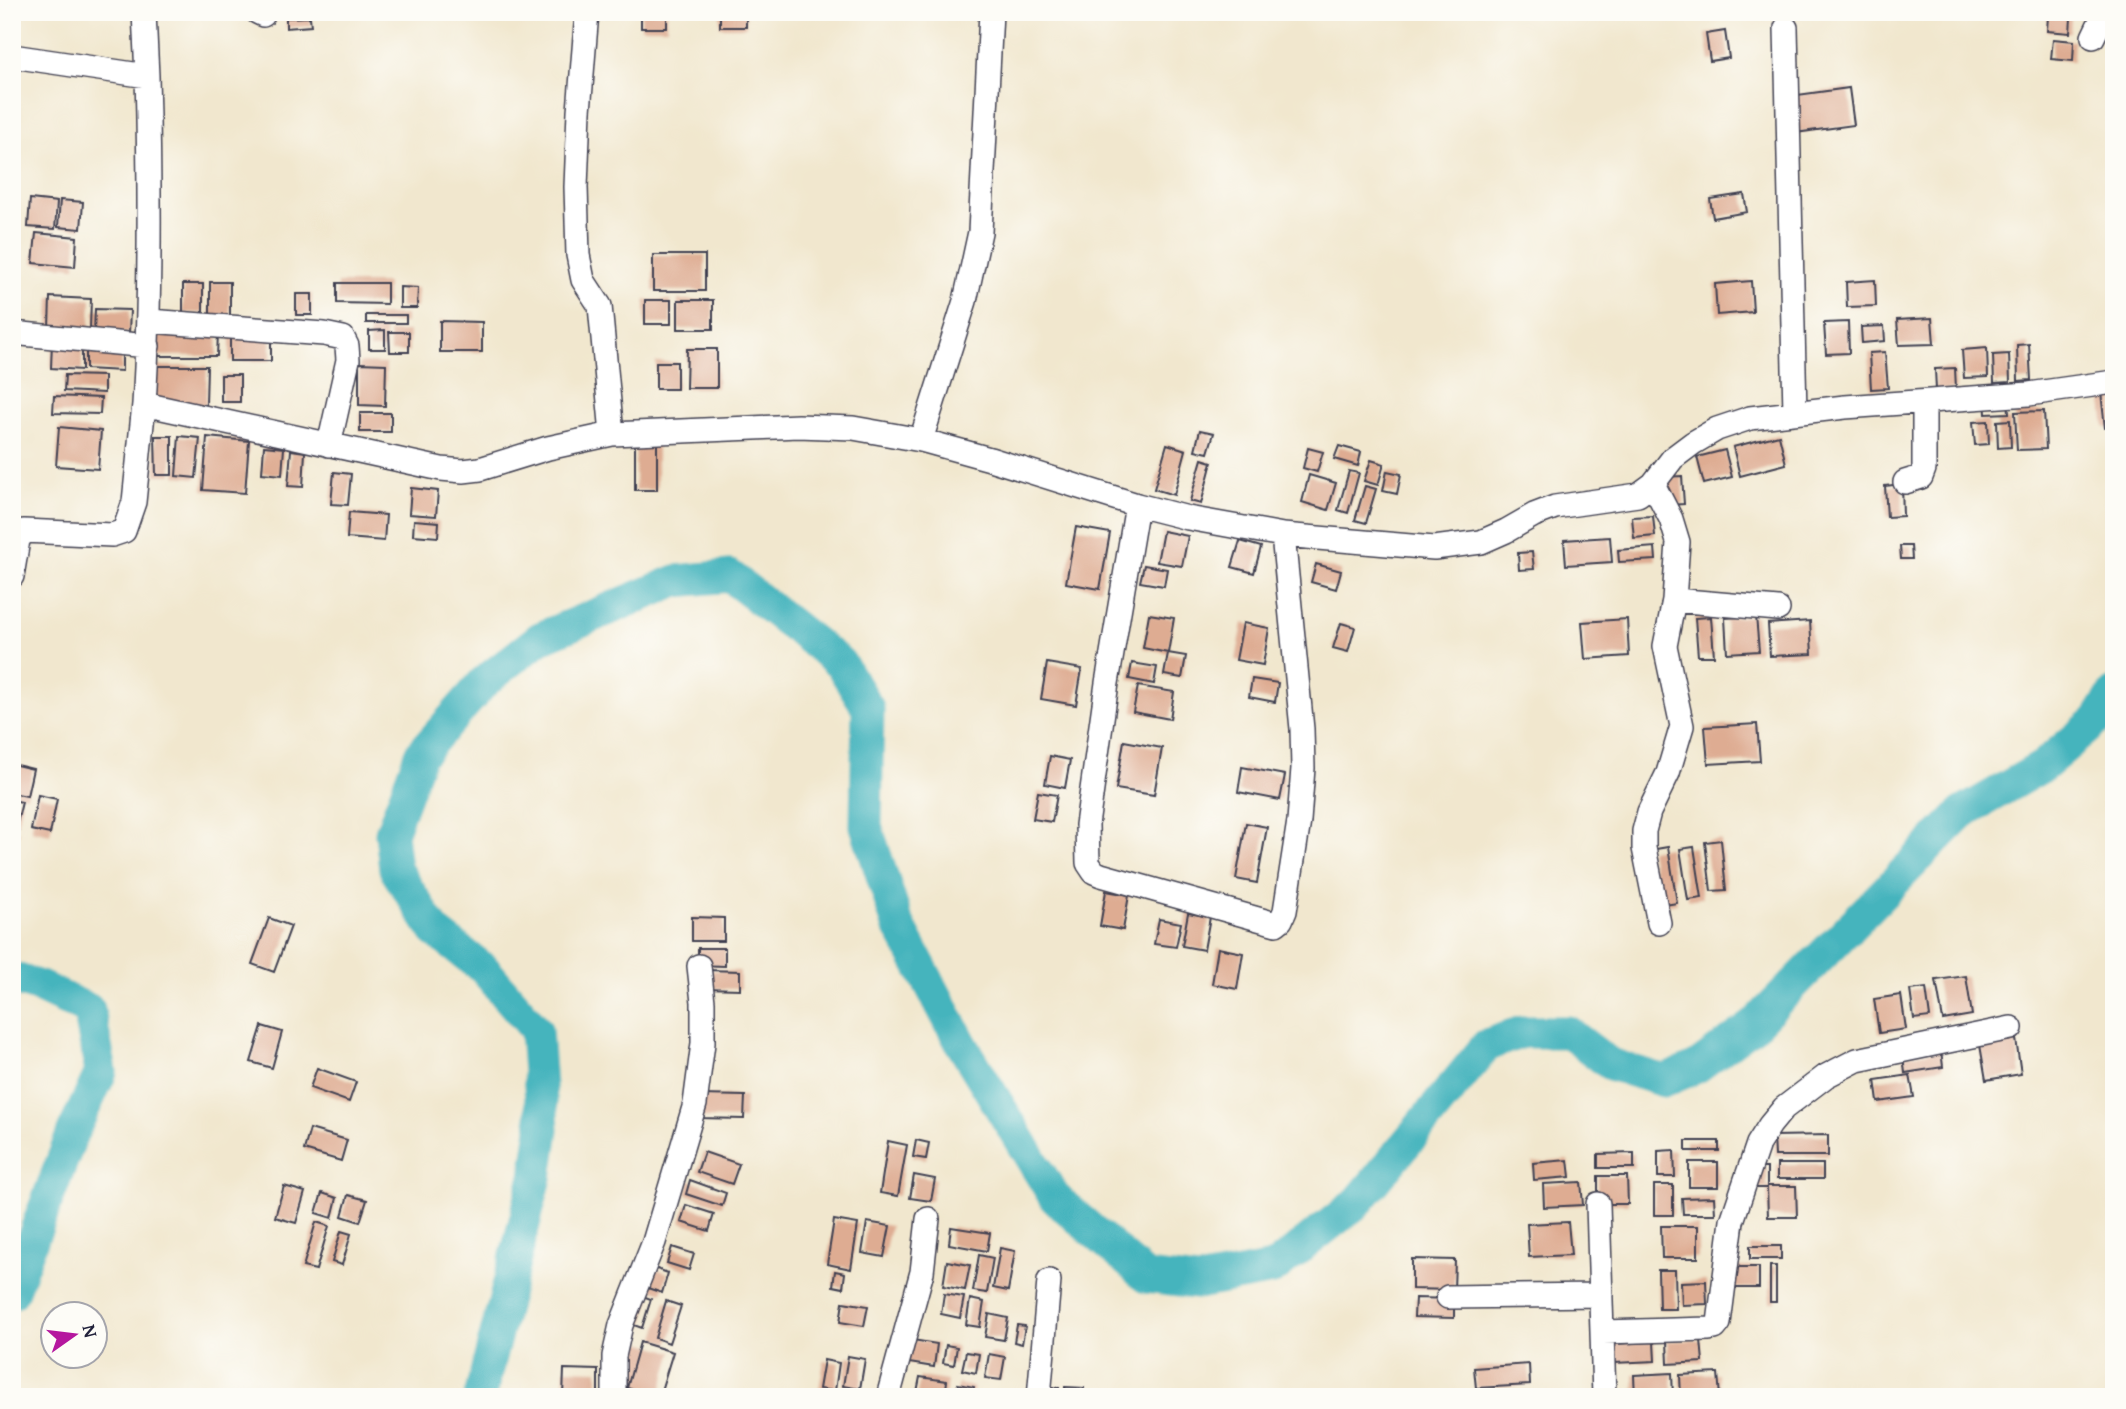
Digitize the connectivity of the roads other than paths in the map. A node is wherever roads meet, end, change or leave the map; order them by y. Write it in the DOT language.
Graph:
graph roads {
  1 [pos="144,12"];
  2 [pos="587,12"];
  3 [pos="991,12"];
  4 [pos="2105,12"];
  5 [pos="1786,28"];
  6 [pos="2093,37"];
  7 [pos="12,56"];
  8 [pos="147,76"];
  9 [pos="149,321"];
  10 [pos="12,333"];
  11 [pos="148,346"];
  12 [pos="2114,382"];
  13 [pos="1924,401"];
  14 [pos="144,404"];
  15 [pos="1795,412"];
  16 [pos="612,434"];
  17 [pos="921,440"];
  18 [pos="329,445"];
  19 [pos="1905,482"];
  20 [pos="1653,484"];
  21 [pos="1137,505"];
  22 [pos="1283,535"];
  23 [pos="12,576"];
  24 [pos="1674,600"];
  25 [pos="1777,609"];
  26 [pos="1659,923"];
  27 [pos="699,967"];
  28 [pos="2011,1028"];
  29 [pos="1598,1204"];
  30 [pos="928,1219"];
  31 [pos="1049,1282"];
  32 [pos="1601,1295"];
  33 [pos="1448,1297"];
  34 [pos="1604,1332"];
  35 [pos="614,1397"];
  36 [pos="888,1397"];
  37 [pos="1040,1397"];
  38 [pos="1604,1397"];
  1 -- 8 [label="street"];
  2 -- 16 [label="street"];
  3 -- 17 [label="street"];
  4 -- 6 [label="street"];
  5 -- 15 [label="street"];
  7 -- 8 [label="street"];
  8 -- 9 [label="street"];
  9 -- 11 [label="street"];
  9 -- 18 [label="street"];
  10 -- 11 [label="street"];
  11 -- 14 [label="street"];
  12 -- 13 [label="street"];
  13 -- 15 [label="street"];
  13 -- 19 [label="street"];
  14 -- 18 [label="street"];
  14 -- 23 [label="street"];
  15 -- 20 [label="street"];
  16 -- 17 [label="street"];
  16 -- 18 [label="street"];
  17 -- 21 [label="street"];
  20 -- 22 [label="street"];
  20 -- 24 [label="street"];
  21 -- 22 [label="street"];
  21 -- 22 [label="street"];
  24 -- 25 [label="street"];
  24 -- 26 [label="street"];
  27 -- 35 [label="street"];
  28 -- 34 [label="street"];
  29 -- 32 [label="street"];
  30 -- 36 [label="street"];
  31 -- 37 [label="street"];
  32 -- 33 [label="street"];
  32 -- 34 [label="street"];
  34 -- 38 [label="street"];
}
